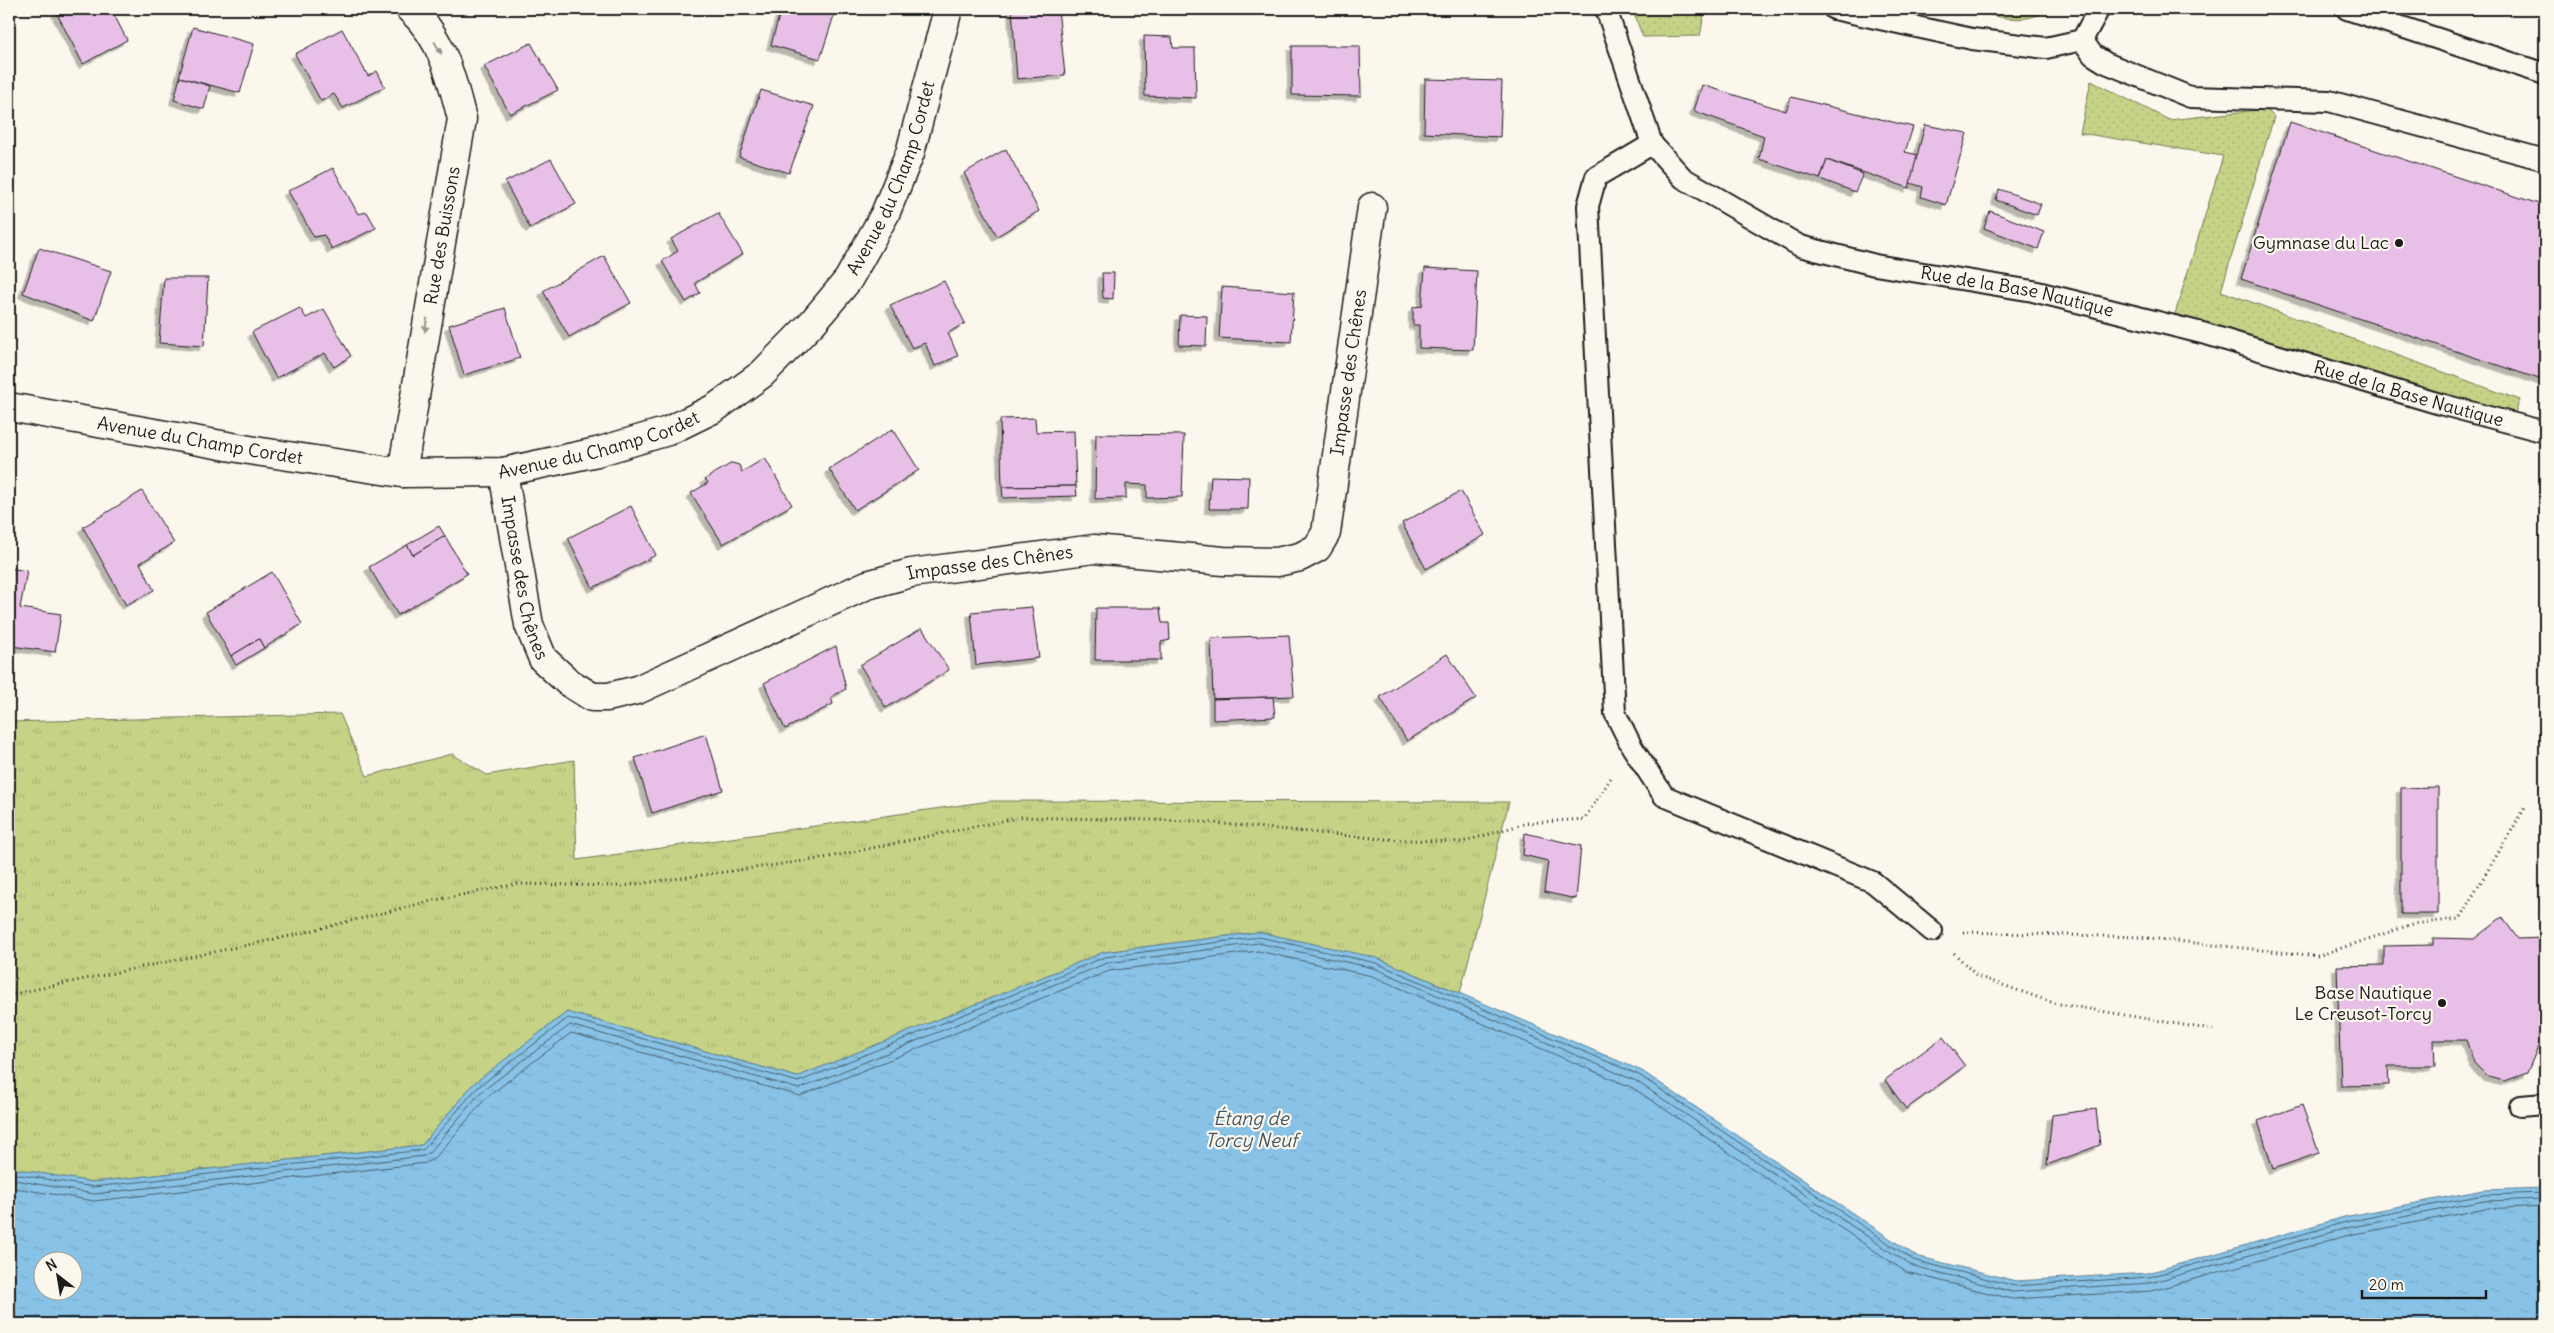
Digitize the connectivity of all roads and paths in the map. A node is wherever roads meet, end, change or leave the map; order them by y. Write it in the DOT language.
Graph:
graph roads {
  1 [pos="410,9"];
  2 [pos="948,9"];
  3 [pos="1606,9"];
  4 [pos="1834,9"];
  5 [pos="2099,9"];
  6 [pos="2347,9"];
  7 [pos="2082,40"];
  8 [pos="2545,74"];
  9 [pos="1652,144"];
  10 [pos="2545,160"];
  11 [pos="1372,207"];
  12 [pos="9,407"];
  13 [pos="2545,432"];
  14 [pos="503,472"];
  15 [pos="402,473"];
  16 [pos="1632,747"];
  17 [pos="2526,806"];
  18 [pos="1932,931"];
  19 [pos="9,995"];
  20 [pos="2213,1030"];
  21 [pos="2545,1104"];
  22 [pos="2520,1106"];
  1 -- 15 [label="street, Rue des Buissons, one-way"];
  2 -- 14 [label="street, Avenue du Champ Cordet"];
  3 -- 9 [label="lane, Rue de la Base Nautique"];
  4 -- 7 [label="lane"];
  5 -- 7 [label="lane"];
  6 -- 8 [label="lane"];
  7 -- 10 [label="lane"];
  9 -- 13 [label="lane, Rue de la Base Nautique"];
  9 -- 16 [label="lane"];
  11 -- 14 [label="street, Impasse des Chênes"];
  12 -- 15 [label="street, Avenue du Champ Cordet"];
  14 -- 15 [label="street, Avenue du Champ Cordet"];
  16 -- 18 [label="lane"];
  16 -- 19 [label="path"];
  17 -- 18 [label="path"];
  18 -- 20 [label="path"];
  21 -- 22 [label="lane"];
}
